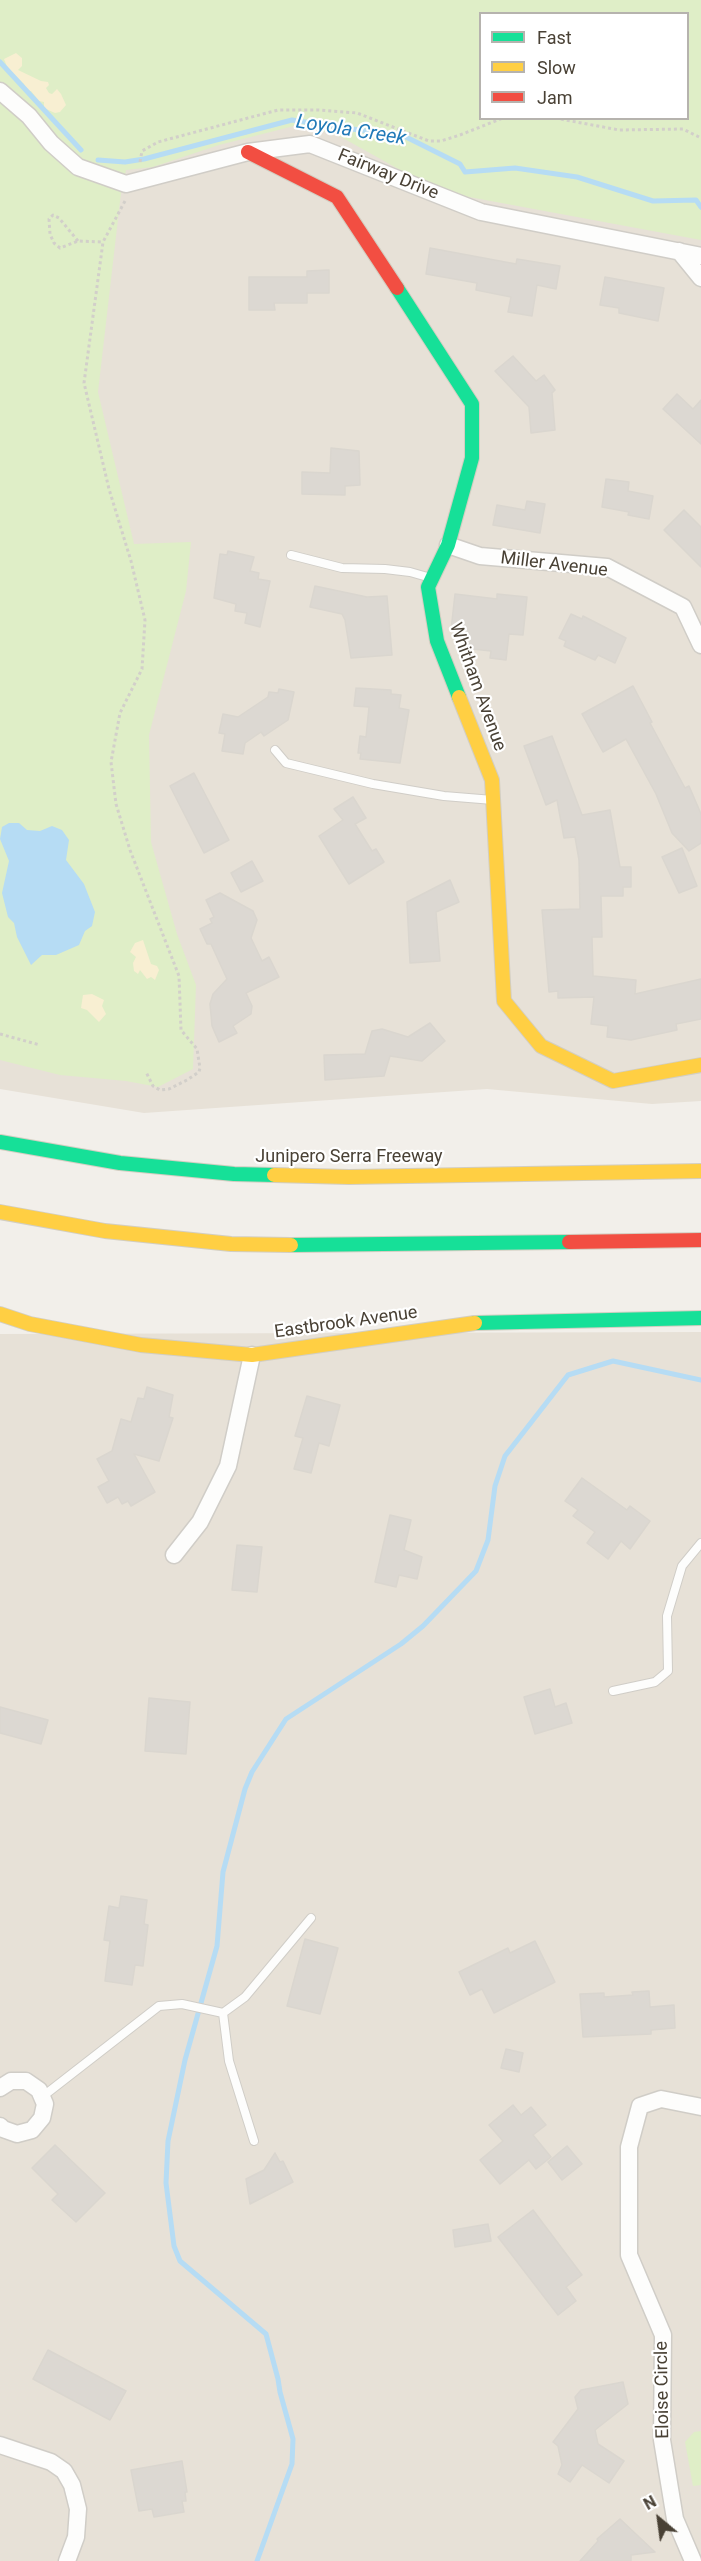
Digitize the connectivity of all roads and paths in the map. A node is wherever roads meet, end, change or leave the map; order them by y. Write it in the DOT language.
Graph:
graph roads {
  1 [pos="0,91"];
  2 [pos="498,120"];
  3 [pos="566,120"];
  4 [pos="701,138"];
  5 [pos="248,152"];
  6 [pos="140,158"];
  7 [pos="78,242"];
  8 [pos="680,251"];
  9 [pos="701,256"];
  10 [pos="701,278"];
  11 [pos="448,546"];
  12 [pos="291,555"];
  13 [pos="431,578"];
  14 [pos="701,645"];
  15 [pos="275,750"];
  16 [pos="493,800"];
  17 [pos="0,1034"];
  18 [pos="40,1045"];
  19 [pos="701,1065"];
  20 [pos="146,1072"];
  21 [pos="0,1142"];
  22 [pos="701,1171"];
  23 [pos="0,1212"];
  24 [pos="701,1240"];
  25 [pos="0,1314"];
  26 [pos="701,1318"];
  27 [pos="252,1355"];
  28 [pos="701,1542"];
  29 [pos="174,1555"];
  30 [pos="613,1690"];
  31 [pos="311,1918"];
  32 [pos="224,2013"];
  33 [pos="0,2088"];
  34 [pos="42,2097"];
  35 [pos="701,2107"];
  36 [pos="0,2126"];
  37 [pos="254,2141"];
  38 [pos="0,2445"];
  39 [pos="67,2561"];
  40 [pos="693,2561"];
  1 -- 5 [label="street, Fairway Drive"];
  2 -- 6 [label="path"];
  3 -- 4 [label="path"];
  5 -- 8 [label="street, Fairway Drive"];
  5 -- 11 [label="main road, Whitham Avenue"];
  7 -- 7 [label="path"];
  7 -- 20 [label="path"];
  8 -- 9 [label="street, Fairway Drive"];
  8 -- 10 [label="street"];
  11 -- 13 [label="main road, Whitham Avenue"];
  11 -- 14 [label="street, Miller Avenue"];
  12 -- 13 [label="lane"];
  13 -- 16 [label="main road, Whitham Avenue"];
  15 -- 16 [label="lane"];
  16 -- 19 [label="main road, Whitham Avenue"];
  17 -- 18 [label="path"];
  21 -- 22 [label="main road, Junipero Serra Freeway"];
  23 -- 24 [label="main road"];
  25 -- 27 [label="main road, Eastbrook Avenue"];
  26 -- 27 [label="main road, Eastbrook Avenue"];
  27 -- 29 [label="street"];
  28 -- 30 [label="lane"];
  31 -- 32 [label="lane"];
  32 -- 34 [label="lane"];
  32 -- 37 [label="lane"];
  33 -- 34 [label="street"];
  34 -- 36 [label="street"];
  35 -- 40 [label="street, Eloise Circle"];
  38 -- 39 [label="street"];
}
